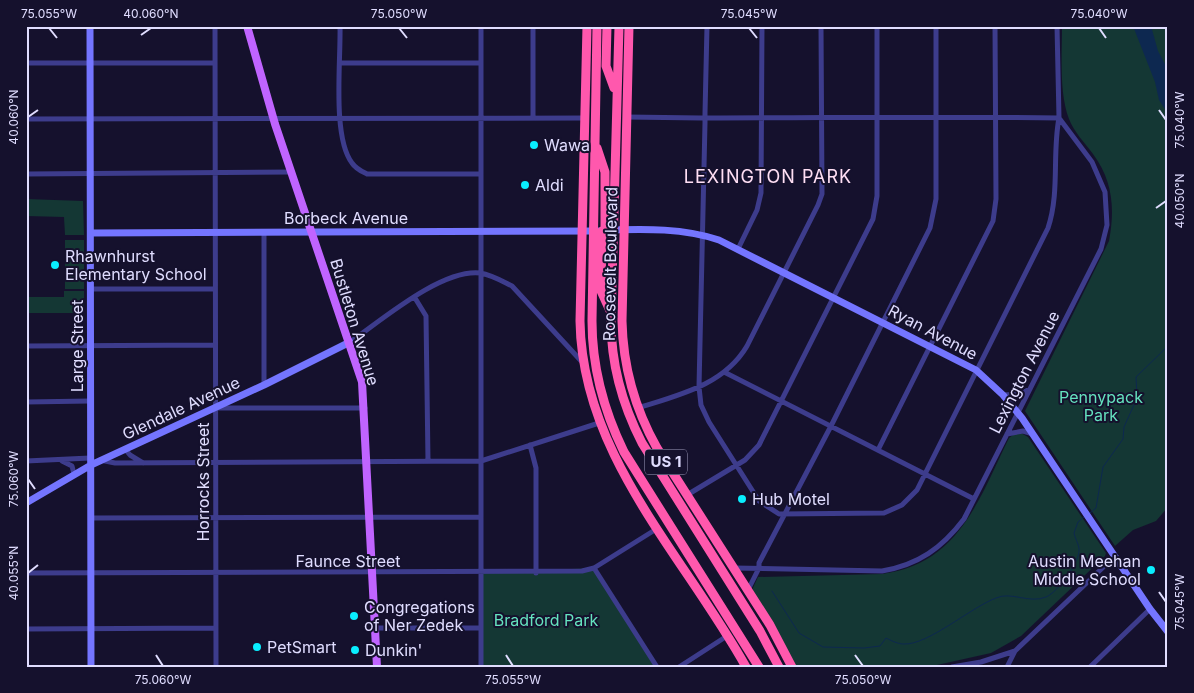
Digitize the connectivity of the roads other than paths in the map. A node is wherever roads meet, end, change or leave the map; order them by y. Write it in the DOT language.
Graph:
graph roads {
  1 [pos="90,26"];
  2 [pos="215,26"];
  3 [pos="247,26"];
  4 [pos="340,26"];
  5 [pos="481,26"];
  6 [pos="533,26"];
  7 [pos="587,26"];
  8 [pos="597,26"];
  9 [pos="607,26"];
  10 [pos="619,26"];
  11 [pos="629,26"];
  12 [pos="707,26"];
  13 [pos="762,26"];
  14 [pos="821,26"];
  15 [pos="877,26"];
  16 [pos="936,26"];
  17 [pos="995,26"];
  18 [pos="1057,26"];
  19 [pos="26,63"];
  20 [pos="90,63"];
  21 [pos="216,63"];
  22 [pos="340,63"];
  23 [pos="481,63"];
  24 [pos="628,83"];
  25 [pos="616,98"];
  26 [pos="596,116"];
  27 [pos="627,117"];
  28 [pos="215,118"];
  29 [pos="274,118"];
  30 [pos="340,118"];
  31 [pos="481,118"];
  32 [pos="533,118"];
  33 [pos="585,118"];
  34 [pos="705,118"];
  35 [pos="762,118"];
  36 [pos="821,118"];
  37 [pos="877,118"];
  38 [pos="937,118"];
  39 [pos="995,118"];
  40 [pos="1059,118"];
  41 [pos="26,119"];
  42 [pos="90,119"];
  43 [pos="616,121"];
  44 [pos="584,153"];
  45 [pos="292,172"];
  46 [pos="26,174"];
  47 [pos="90,174"];
  48 [pos="215,174"];
  49 [pos="481,174"];
  50 [pos="624,230"];
  51 [pos="215,231"];
  52 [pos="582,231"];
  53 [pos="603,231"];
  54 [pos="264,232"];
  55 [pos="312,232"];
  56 [pos="480,232"];
  57 [pos="91,233"];
  58 [pos="702,235"];
  59 [pos="738,249"];
  60 [pos="784,271"];
  61 [pos="480,273"];
  62 [pos="91,289"];
  63 [pos="216,289"];
  64 [pos="834,297"];
  65 [pos="415,298"];
  66 [pos="884,322"];
  67 [pos="350,342"];
  68 [pos="215,345"];
  69 [pos="26,346"];
  70 [pos="91,346"];
  71 [pos="930,346"];
  72 [pos="583,363"];
  73 [pos="976,370"];
  74 [pos="724,372"];
  75 [pos="264,385"];
  76 [pos="699,387"];
  77 [pos="1030,389"];
  78 [pos="1003,394"];
  79 [pos="90,401"];
  80 [pos="781,401"];
  81 [pos="26,402"];
  82 [pos="215,408"];
  83 [pos="365,408"];
  84 [pos="638,408"];
  85 [pos="1018,412"];
  86 [pos="599,423"];
  87 [pos="831,426"];
  88 [pos="1007,434"];
  89 [pos="1033,434"];
  90 [pos="530,445"];
  91 [pos="124,449"];
  92 [pos="878,450"];
  93 [pos="59,460"];
  94 [pos="100,460"];
  95 [pos="26,461"];
  96 [pos="91,461"];
  97 [pos="216,461"];
  98 [pos="368,461"];
  99 [pos="428,461"];
  100 [pos="481,461"];
  101 [pos="144,463"];
  102 [pos="736,464"];
  103 [pos="74,474"];
  104 [pos="925,474"];
  105 [pos="667,484"];
  106 [pos="687,495"];
  107 [pos="974,499"];
  108 [pos="26,503"];
  109 [pos="698,513"];
  110 [pos="784,515"];
  111 [pos="481,517"];
  112 [pos="91,518"];
  113 [pos="215,518"];
  114 [pos="370,518"];
  115 [pos="658,528"];
  116 [pos="1114,556"];
  117 [pos="681,563"];
  118 [pos="594,568"];
  119 [pos="734,568"];
  120 [pos="759,568"];
  121 [pos="26,573"];
  122 [pos="373,573"];
  123 [pos="481,573"];
  124 [pos="536,573"];
  125 [pos="90,574"];
  126 [pos="216,574"];
  127 [pos="748,590"];
  128 [pos="719,602"];
  129 [pos="1150,609"];
  130 [pos="216,628"];
  131 [pos="376,628"];
  132 [pos="481,628"];
  133 [pos="26,629"];
  134 [pos="91,629"];
  135 [pos="1168,632"];
  136 [pos="727,636"];
  137 [pos="1015,650"];
  138 [pos="91,667"];
  139 [pos="216,667"];
  140 [pos="377,667"];
  141 [pos="481,667"];
  142 [pos="657,667"];
  143 [pos="679,667"];
  144 [pos="746,667"];
  145 [pos="759,667"];
  146 [pos="780,667"];
  147 [pos="792,667"];
  148 [pos="952,667"];
  149 [pos="1006,667"];
  150 [pos="1090,667"];
  1 -- 20 [label="street, Large Street"];
  2 -- 21 [label="street, Horrocks Street"];
  3 -- 29 [label="main road, Bustleton Avenue"];
  4 -- 22 [label="street"];
  5 -- 23 [label="street"];
  6 -- 32 [label="street"];
  7 -- 33 [label="highway, Roosevelt Boulevard / US 1"];
  8 -- 26 [label="highway"];
  9 -- 25 [label="highway"];
  10 -- 25 [label="highway, Roosevelt Boulevard / US 1"];
  11 -- 24 [label="highway, Roosevelt Boulevard / US 1"];
  12 -- 34 [label="street"];
  13 -- 35 [label="street"];
  14 -- 36 [label="street"];
  15 -- 37 [label="street"];
  16 -- 38 [label="street"];
  17 -- 39 [label="street"];
  18 -- 40 [label="street"];
  19 -- 20 [label="street"];
  20 -- 21 [label="street"];
  20 -- 42 [label="street, Large Street"];
  21 -- 28 [label="street, Horrocks Street"];
  22 -- 23 [label="street"];
  22 -- 30 [label="street"];
  23 -- 31 [label="street"];
  24 -- 27 [label="highway, Roosevelt Boulevard / US 1"];
  24 -- 43 [label="highway"];
  25 -- 43 [label="highway, Roosevelt Boulevard / US 1"];
  26 -- 44 [label="highway"];
  26 -- 53 [label="highway"];
  27 -- 34 [label="street"];
  27 -- 50 [label="highway, Roosevelt Boulevard / US 1"];
  28 -- 29 [label="street"];
  28 -- 42 [label="street"];
  28 -- 48 [label="street, Horrocks Street"];
  29 -- 30 [label="street"];
  29 -- 45 [label="main road, Bustleton Avenue"];
  30 -- 31 [label="street"];
  30 -- 49 [label="street"];
  31 -- 32 [label="street"];
  31 -- 49 [label="street"];
  32 -- 33 [label="street"];
  33 -- 44 [label="highway, Roosevelt Boulevard / US 1"];
  34 -- 35 [label="street"];
  34 -- 58 [label="street"];
  35 -- 36 [label="street"];
  35 -- 59 [label="street"];
  36 -- 37 [label="street"];
  36 -- 60 [label="street"];
  37 -- 38 [label="street"];
  37 -- 64 [label="street"];
  38 -- 39 [label="street"];
  38 -- 66 [label="street"];
  39 -- 40 [label="street"];
  39 -- 71 [label="street"];
  40 -- 73 [label="street"];
  40 -- 77 [label="street, Lexington Avenue"];
  41 -- 42 [label="street"];
  42 -- 47 [label="street, Large Street"];
  43 -- 53 [label="highway, Roosevelt Boulevard / US 1"];
  44 -- 52 [label="highway, Roosevelt Boulevard / US 1"];
  45 -- 48 [label="street"];
  45 -- 55 [label="main road, Bustleton Avenue"];
  46 -- 47 [label="street"];
  47 -- 48 [label="street"];
  47 -- 57 [label="street, Large Street"];
  48 -- 51 [label="street, Horrocks Street"];
  49 -- 56 [label="street"];
  50 -- 53 [label="street, Ryan Avenue"];
  50 -- 58 [label="street, Ryan Avenue"];
  50 -- 84 [label="highway, Roosevelt Boulevard / US 1"];
  51 -- 54 [label="street, Borbeck Avenue"];
  51 -- 57 [label="street, Borbeck Avenue"];
  51 -- 63 [label="street, Horrocks Street"];
  52 -- 53 [label="street, Borbeck Avenue"];
  52 -- 56 [label="street, Borbeck Avenue"];
  52 -- 72 [label="highway, Roosevelt Boulevard / US 1"];
  53 -- 105 [label="highway, Roosevelt Boulevard / US 1"];
  53 -- 128 [label="highway, Roosevelt Boulevard / US 1"];
  54 -- 55 [label="street, Borbeck Avenue"];
  54 -- 75 [label="street"];
  55 -- 56 [label="street, Borbeck Avenue"];
  55 -- 67 [label="main road, Bustleton Avenue"];
  56 -- 61 [label="street"];
  57 -- 62 [label="street, Large Street"];
  58 -- 59 [label="street, Ryan Avenue"];
  58 -- 76 [label="street"];
  59 -- 60 [label="street, Ryan Avenue"];
  60 -- 64 [label="street, Ryan Avenue"];
  60 -- 74 [label="street"];
  61 -- 65 [label="street"];
  61 -- 72 [label="street"];
  61 -- 100 [label="street"];
  62 -- 63 [label="street"];
  62 -- 70 [label="street, Large Street"];
  63 -- 68 [label="street, Horrocks Street"];
  64 -- 66 [label="street, Ryan Avenue"];
  64 -- 80 [label="street"];
  65 -- 67 [label="street"];
  65 -- 99 [label="street"];
  66 -- 71 [label="street, Ryan Avenue"];
  66 -- 87 [label="street"];
  67 -- 75 [label="street, Glendale Avenue"];
  67 -- 83 [label="main road, Bustleton Avenue"];
  68 -- 70 [label="street"];
  68 -- 82 [label="street, Horrocks Street"];
  69 -- 70 [label="street"];
  70 -- 79 [label="street, Large Street"];
  71 -- 73 [label="street, Ryan Avenue"];
  71 -- 92 [label="street"];
  72 -- 86 [label="highway, Roosevelt Boulevard / US 1"];
  73 -- 78 [label="street, Ryan Avenue"];
  73 -- 104 [label="street"];
  74 -- 76 [label="street"];
  74 -- 80 [label="street"];
  75 -- 82 [label="street, Glendale Avenue"];
  76 -- 84 [label="street"];
  76 -- 102 [label="street"];
  77 -- 78 [label="street"];
  77 -- 85 [label="street, Lexington Avenue"];
  78 -- 85 [label="street, Ryan Avenue"];
  79 -- 81 [label="street"];
  79 -- 96 [label="street, Large Street"];
  80 -- 87 [label="street"];
  80 -- 102 [label="street"];
  82 -- 83 [label="street"];
  82 -- 91 [label="street, Glendale Avenue"];
  82 -- 97 [label="street, Horrocks Street"];
  83 -- 98 [label="main road, Bustleton Avenue"];
  84 -- 106 [label="highway, Roosevelt Boulevard / US 1"];
  85 -- 88 [label="street, Lexington Avenue"];
  85 -- 89 [label="street, Ryan Avenue"];
  86 -- 90 [label="street"];
  86 -- 115 [label="highway, Roosevelt Boulevard / US 1"];
  87 -- 92 [label="street"];
  87 -- 110 [label="street"];
  88 -- 89 [label="street"];
  88 -- 107 [label="street, Lexington Avenue"];
  89 -- 116 [label="street, Ryan Avenue"];
  90 -- 100 [label="street"];
  90 -- 124 [label="street"];
  91 -- 94 [label="street, Glendale Avenue"];
  91 -- 101 [label="street"];
  92 -- 104 [label="street"];
  93 -- 95 [label="street"];
  93 -- 96 [label="street"];
  93 -- 103 [label="street"];
  94 -- 96 [label="street, Glendale Avenue"];
  94 -- 101 [label="street"];
  96 -- 103 [label="street, Glendale Avenue"];
  96 -- 112 [label="street, Large Street"];
  97 -- 98 [label="street"];
  97 -- 101 [label="street"];
  97 -- 113 [label="street, Horrocks Street"];
  98 -- 99 [label="street"];
  98 -- 114 [label="main road, Bustleton Avenue"];
  99 -- 100 [label="street"];
  100 -- 111 [label="street"];
  102 -- 106 [label="street"];
  102 -- 110 [label="street"];
  103 -- 108 [label="street, Glendale Avenue"];
  104 -- 107 [label="street"];
  104 -- 110 [label="street"];
  105 -- 109 [label="highway"];
  105 -- 146 [label="highway, Roosevelt Boulevard / US 1"];
  106 -- 109 [label="highway, Roosevelt Boulevard / US 1"];
  107 -- 120 [label="street, Lexington Avenue"];
  109 -- 119 [label="highway, Roosevelt Boulevard / US 1"];
  110 -- 120 [label="street"];
  111 -- 114 [label="street"];
  111 -- 123 [label="street"];
  112 -- 113 [label="street"];
  112 -- 125 [label="street, Large Street"];
  113 -- 114 [label="street"];
  113 -- 126 [label="street, Horrocks Street"];
  114 -- 122 [label="main road, Bustleton Avenue"];
  115 -- 117 [label="highway, Roosevelt Boulevard / US 1"];
  115 -- 118 [label="street, Faunce Street"];
  116 -- 129 [label="street, Ryan Avenue"];
  116 -- 137 [label="street"];
  117 -- 128 [label="highway"];
  117 -- 136 [label="highway, Roosevelt Boulevard / US 1"];
  118 -- 124 [label="street, Faunce Street"];
  118 -- 142 [label="street"];
  119 -- 120 [label="street, Lexington Avenue"];
  119 -- 127 [label="highway, Roosevelt Boulevard / US 1"];
  120 -- 127 [label="street"];
  121 -- 125 [label="street, Faunce Street"];
  122 -- 123 [label="street, Faunce Street"];
  122 -- 126 [label="street, Faunce Street"];
  122 -- 131 [label="main road, Bustleton Avenue"];
  123 -- 124 [label="street, Faunce Street"];
  123 -- 132 [label="street"];
  125 -- 126 [label="street, Faunce Street"];
  125 -- 134 [label="street, Large Street"];
  126 -- 130 [label="street, Horrocks Street"];
  127 -- 147 [label="highway, Roosevelt Boulevard / US 1"];
  128 -- 145 [label="highway, Roosevelt Boulevard / US 1"];
  129 -- 135 [label="street, Ryan Avenue"];
  129 -- 150 [label="street"];
  130 -- 134 [label="street"];
  130 -- 139 [label="street, Horrocks Street"];
  131 -- 132 [label="street"];
  131 -- 140 [label="main road, Bustleton Avenue"];
  132 -- 141 [label="street"];
  133 -- 134 [label="street"];
  134 -- 138 [label="street, Large Street"];
  136 -- 143 [label="street"];
  136 -- 144 [label="highway, Roosevelt Boulevard / US 1"];
  137 -- 148 [label="street"];
  137 -- 149 [label="street"];
}
